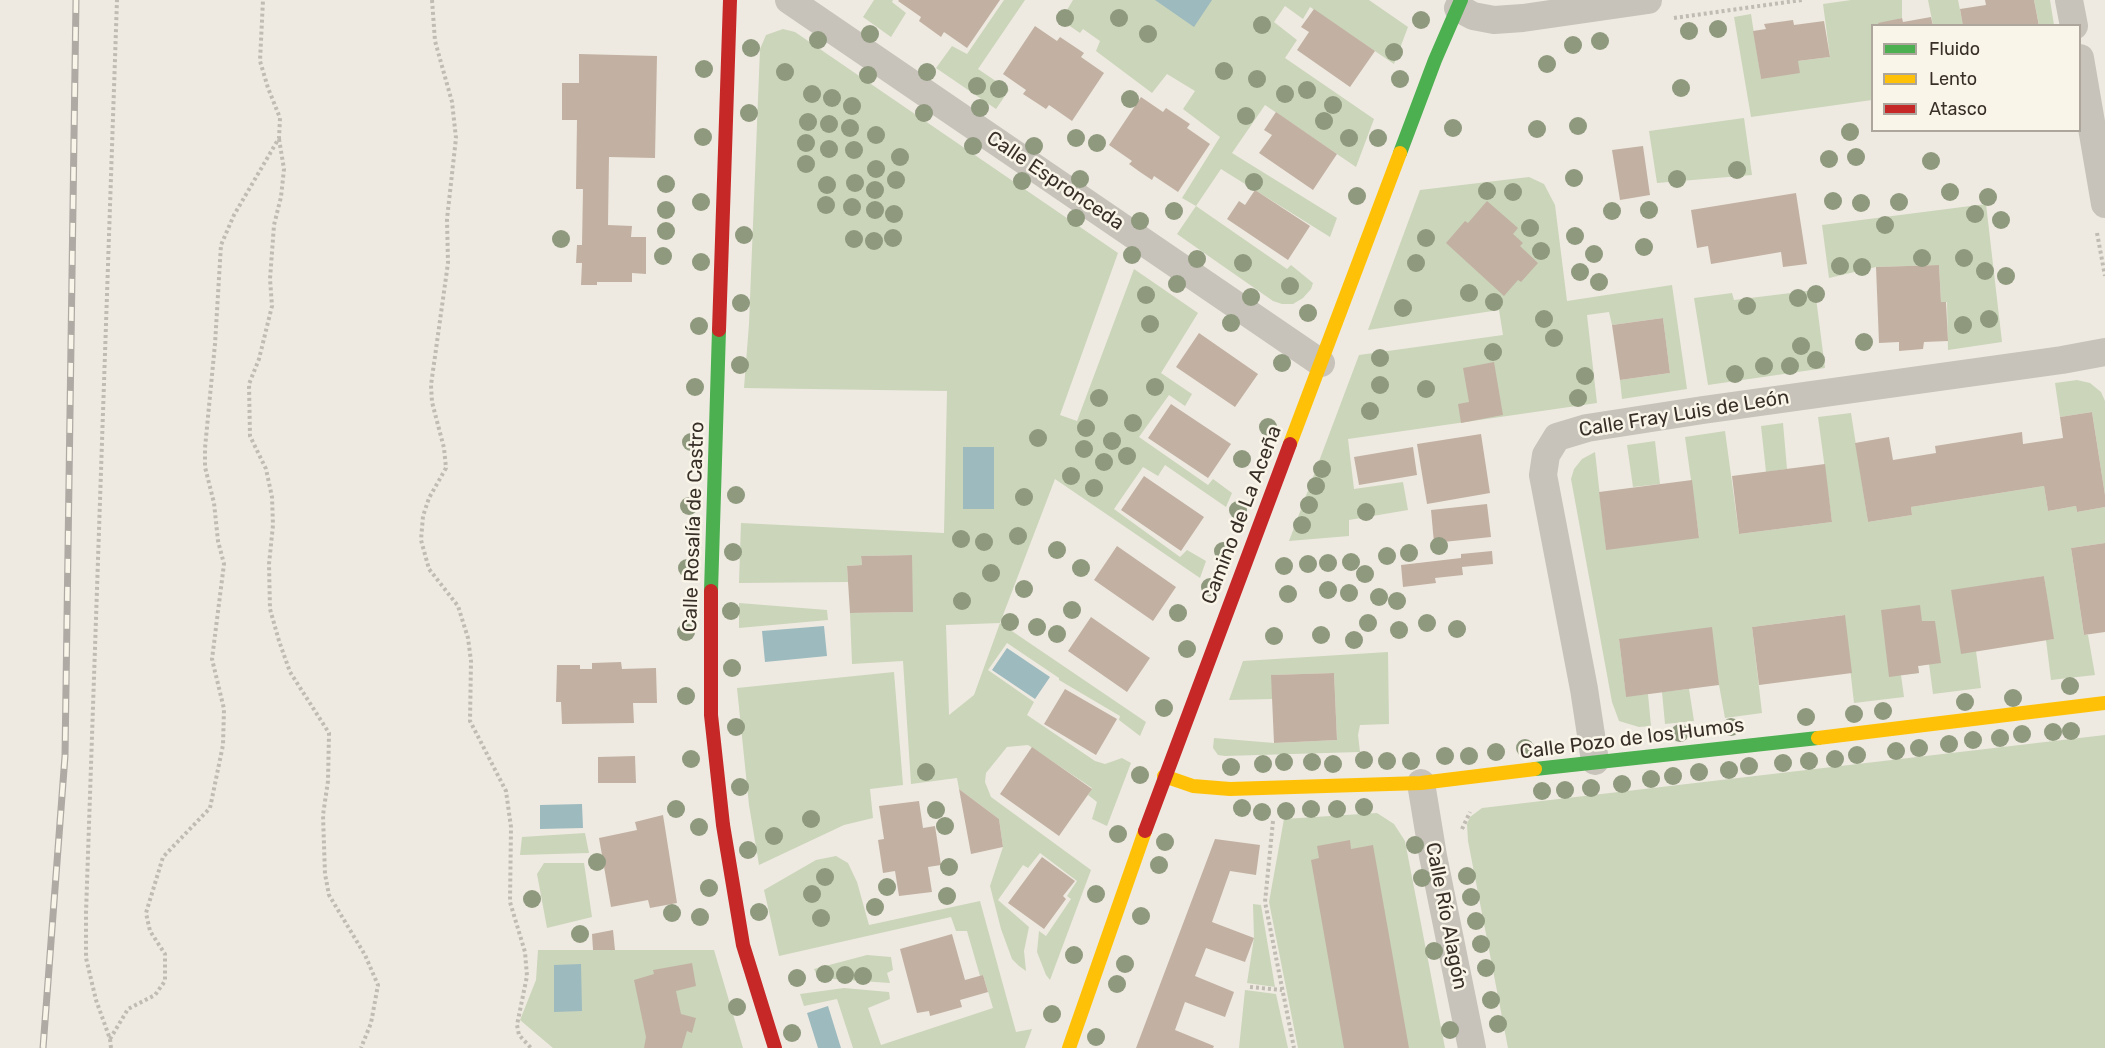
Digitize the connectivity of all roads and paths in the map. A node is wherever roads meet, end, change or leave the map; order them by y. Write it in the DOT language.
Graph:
graph roads {
  1 [pos="117,0"];
  2 [pos="263,0"];
  3 [pos="432,0"];
  4 [pos="730,0"];
  5 [pos="789,0"];
  6 [pos="1648,0"];
  7 [pos="2070,0"];
  8 [pos="1459,4"];
  9 [pos="2074,24"];
  10 [pos="2081,69"];
  11 [pos="279,138"];
  12 [pos="2105,204"];
  13 [pos="2105,352"];
  14 [pos="1321,363"];
  15 [pos="2105,703"];
  16 [pos="1595,761"];
  17 [pos="1164,776"];
  18 [pos="1421,783"];
  19 [pos="1274,814"];
  20 [pos="1250,987"];
  21 [pos="1283,990"];
  22 [pos="110,1040"];
  23 [pos="111,1048"];
  24 [pos="361,1048"];
  25 [pos="531,1048"];
  26 [pos="775,1048"];
  27 [pos="1069,1048"];
  28 [pos="1294,1048"];
  29 [pos="1472,1048"];
  1 -- 22 [label="path"];
  2 -- 11 [label="path"];
  3 -- 25 [label="path"];
  4 -- 26 [label="street, Calle Rosalía de Castro"];
  5 -- 14 [label="street, Calle Espronceda"];
  6 -- 8 [label="street"];
  7 -- 9 [label="street"];
  8 -- 14 [label="street, Camino de La Aceña"];
  10 -- 12 [label="street"];
  11 -- 22 [label="path"];
  11 -- 24 [label="path"];
  13 -- 16 [label="street, Calle Fray Luis de León"];
  14 -- 17 [label="street, Camino de La Aceña"];
  15 -- 16 [label="street, Calle Pozo de los Humos"];
  16 -- 18 [label="street, Calle Pozo de los Humos"];
  17 -- 18 [label="street, Calle Pozo de los Humos"];
  17 -- 27 [label="street, Camino de La Aceña"];
  18 -- 29 [label="street, Calle Río Alagón"];
  19 -- 21 [label="path"];
  20 -- 21 [label="path"];
  21 -- 28 [label="path"];
  22 -- 23 [label="path"];
}
